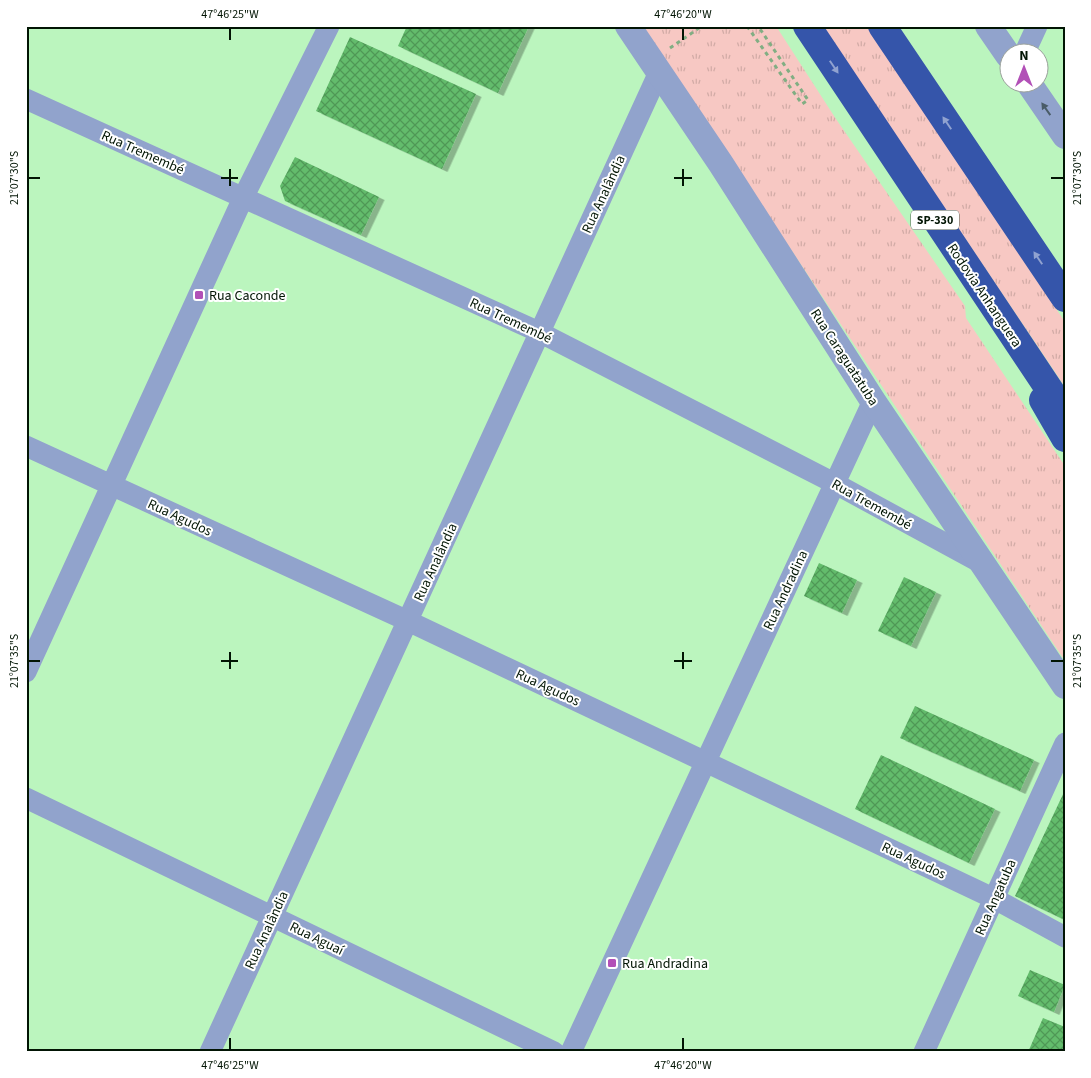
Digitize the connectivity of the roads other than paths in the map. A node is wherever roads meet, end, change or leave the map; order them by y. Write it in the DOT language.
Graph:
graph roads {
  1 [pos="329,26"];
  2 [pos="807,26"];
  3 [pos="882,26"];
  4 [pos="988,26"];
  5 [pos="1037,26"];
  6 [pos="628,27"];
  7 [pos="999,42"];
  8 [pos="1030,42"];
  9 [pos="655,66"];
  10 [pos="1035,92"];
  11 [pos="26,99"];
  12 [pos="1065,136"];
  13 [pos="243,198"];
  14 [pos="982,290"];
  15 [pos="1065,298"];
  16 [pos="540,332"];
  17 [pos="873,401"];
  18 [pos="1065,413"];
  19 [pos="1065,438"];
  20 [pos="26,446"];
  21 [pos="834,483"];
  22 [pos="112,485"];
  23 [pos="985,565"];
  24 [pos="408,621"];
  25 [pos="26,672"];
  26 [pos="1065,686"];
  27 [pos="1065,743"];
  28 [pos="705,762"];
  29 [pos="26,798"];
  30 [pos="994,899"];
  31 [pos="272,916"];
  32 [pos="1065,937"];
  33 [pos="210,1052"];
  34 [pos="554,1052"];
  35 [pos="571,1052"];
  36 [pos="924,1052"];
  1 -- 13 [label="street"];
  2 -- 14 [label="highway, Rodovia Anhanguera / SP-330, one-way"];
  15 -- 3 [label="highway, one-way"];
  4 -- 7 [label="street"];
  5 -- 8 [label="street"];
  6 -- 9 [label="street, Rua Caraguatatuba"];
  9 -- 16 [label="street, Rua Analândia"];
  9 -- 17 [label="street, Rua Caraguatatuba"];
  12 -- 10 [label="street, one-way"];
  11 -- 13 [label="street, Rua Tremembé"];
  13 -- 16 [label="street, Rua Tremembé"];
  13 -- 22 [label="street"];
  14 -- 18 [label="highway, Rodovia Anhanguera / SP-330"];
  14 -- 19 [label="highway"];
  16 -- 21 [label="street, Rua Tremembé"];
  16 -- 24 [label="street, Rua Analândia"];
  17 -- 21 [label="street, Rua Andradina"];
  17 -- 23 [label="street, Rua Caraguatatuba"];
  20 -- 22 [label="street, Rua Agudos"];
  21 -- 23 [label="street, Rua Tremembé"];
  21 -- 28 [label="street, Rua Andradina"];
  22 -- 24 [label="street, Rua Agudos"];
  22 -- 25 [label="street"];
  23 -- 26 [label="street, Rua Caraguatatuba"];
  24 -- 28 [label="street, Rua Agudos"];
  24 -- 31 [label="street, Rua Analândia"];
  27 -- 30 [label="street, Rua Angatuba"];
  28 -- 30 [label="street, Rua Agudos"];
  28 -- 35 [label="street, Rua Andradina"];
  29 -- 31 [label="street, Rua Aguaí"];
  30 -- 32 [label="street, Rua Agudos"];
  30 -- 36 [label="street, Rua Angatuba"];
  31 -- 33 [label="street, Rua Analândia"];
  31 -- 34 [label="street, Rua Aguaí"];
}
